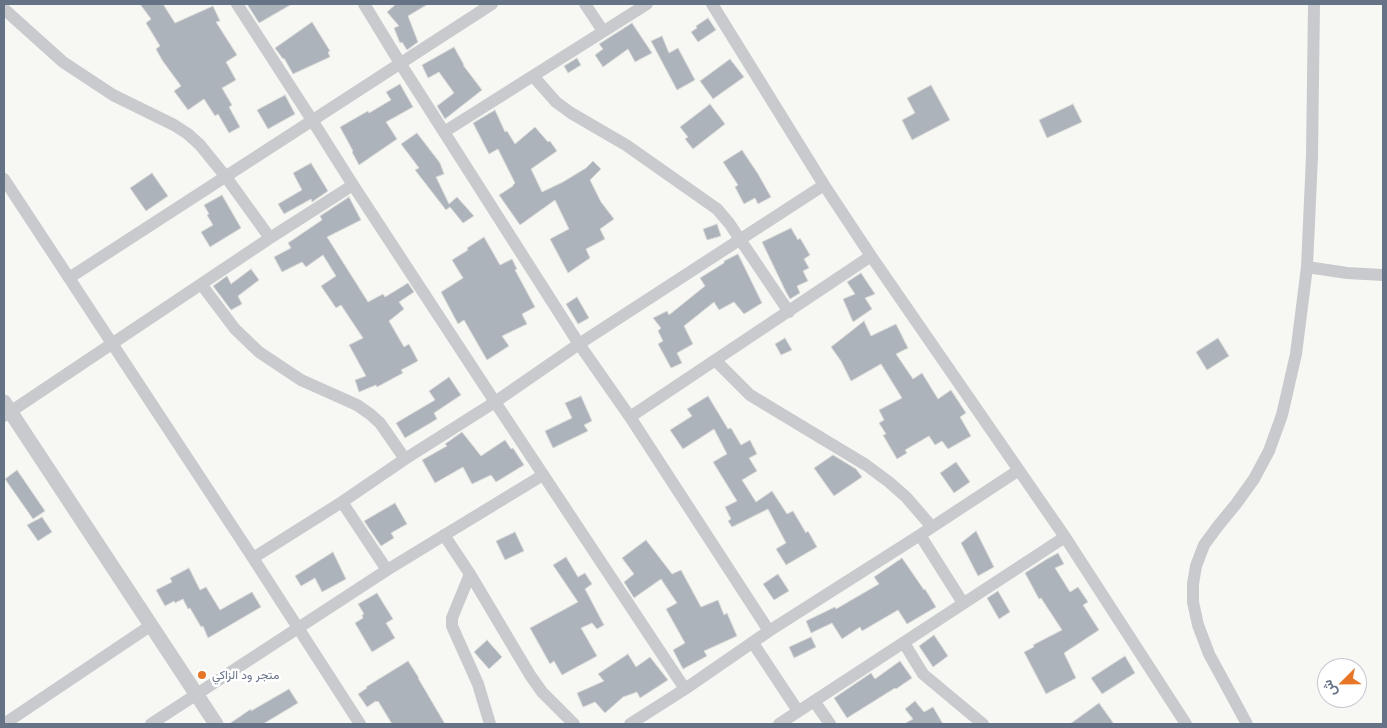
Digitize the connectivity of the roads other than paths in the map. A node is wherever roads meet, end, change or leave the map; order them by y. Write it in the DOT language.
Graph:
graph roads {
  1 [pos="237,4"];
  2 [pos="364,4"];
  3 [pos="492,4"];
  4 [pos="585,4"];
  5 [pos="647,4"];
  6 [pos="712,4"];
  7 [pos="1314,4"];
  8 [pos="4,9"];
  9 [pos="603,31"];
  10 [pos="400,63"];
  11 [pos="533,76"];
  12 [pos="312,120"];
  13 [pos="444,132"];
  14 [pos="226,177"];
  15 [pos="4,179"];
  16 [pos="353,185"];
  17 [pos="824,185"];
  18 [pos="270,238"];
  19 [pos="740,240"];
  20 [pos="871,256"];
  21 [pos="1307,267"];
  22 [pos="1383,275"];
  23 [pos="69,278"];
  24 [pos="200,284"];
  25 [pos="789,312"];
  26 [pos="112,343"];
  27 [pos="580,344"];
  28 [pos="715,360"];
  29 [pos="494,402"];
  30 [pos="6,410"];
  31 [pos="630,417"];
  32 [pos="405,459"];
  33 [pos="1018,470"];
  34 [pos="543,474"];
  35 [pos="342,502"];
  36 [pos="932,527"];
  37 [pos="444,535"];
  38 [pos="920,535"];
  39 [pos="1065,537"];
  40 [pos="253,558"];
  41 [pos="387,570"];
  42 [pos="470,574"];
  43 [pos="963,604"];
  44 [pos="150,626"];
  45 [pos="298,628"];
  46 [pos="769,631"];
  47 [pos="753,643"];
  48 [pos="904,643"];
  49 [pos="685,689"];
  50 [pos="196,695"];
  51 [pos="814,701"];
  52 [pos="798,711"];
  53 [pos="5,720"];
  54 [pos="151,724"];
  55 [pos="216,724"];
  56 [pos="360,724"];
  57 [pos="490,724"];
  58 [pos="574,724"];
  59 [pos="630,724"];
  60 [pos="779,724"];
  61 [pos="830,724"];
  62 [pos="983,724"];
  63 [pos="1186,724"];
  64 [pos="1247,724"];
  1 -- 12 [label="street"];
  2 -- 10 [label="street"];
  3 -- 10 [label="street"];
  4 -- 9 [label="street"];
  5 -- 9 [label="street"];
  6 -- 17 [label="street"];
  7 -- 21 [label="street"];
  8 -- 14 [label="street"];
  9 -- 11 [label="street"];
  10 -- 12 [label="street"];
  10 -- 13 [label="street"];
  11 -- 13 [label="street"];
  11 -- 19 [label="street"];
  12 -- 14 [label="street"];
  12 -- 16 [label="street"];
  13 -- 27 [label="street"];
  14 -- 18 [label="street"];
  14 -- 23 [label="street"];
  15 -- 23 [label="street"];
  16 -- 18 [label="street"];
  16 -- 29 [label="street"];
  17 -- 19 [label="street"];
  17 -- 20 [label="street"];
  18 -- 24 [label="street"];
  19 -- 25 [label="street"];
  19 -- 27 [label="street"];
  20 -- 25 [label="street"];
  20 -- 33 [label="street"];
  21 -- 22 [label="street"];
  21 -- 64 [label="street"];
  23 -- 26 [label="street"];
  24 -- 26 [label="street"];
  24 -- 32 [label="street"];
  25 -- 28 [label="street"];
  26 -- 30 [label="street"];
  26 -- 40 [label="street"];
  27 -- 29 [label="street"];
  27 -- 31 [label="street"];
  28 -- 31 [label="street"];
  28 -- 36 [label="street"];
  29 -- 32 [label="street"];
  29 -- 34 [label="street"];
  30 -- 44 [label="street"];
  31 -- 46 [label="street"];
  32 -- 35 [label="street"];
  33 -- 36 [label="street"];
  33 -- 39 [label="street"];
  34 -- 37 [label="street"];
  34 -- 49 [label="street"];
  35 -- 40 [label="street"];
  35 -- 41 [label="street"];
  36 -- 38 [label="street"];
  37 -- 41 [label="street"];
  37 -- 42 [label="street"];
  38 -- 43 [label="street"];
  38 -- 46 [label="street"];
  39 -- 43 [label="street"];
  39 -- 63 [label="street"];
  40 -- 45 [label="street"];
  41 -- 45 [label="street"];
  42 -- 57 [label="street"];
  42 -- 58 [label="street"];
  43 -- 48 [label="street"];
  44 -- 50 [label="street"];
  44 -- 53 [label="street"];
  45 -- 50 [label="street"];
  45 -- 56 [label="street"];
  46 -- 47 [label="street"];
  47 -- 49 [label="street"];
  47 -- 52 [label="street"];
  48 -- 51 [label="street"];
  48 -- 62 [label="street"];
  49 -- 59 [label="street"];
  50 -- 54 [label="street"];
  50 -- 55 [label="street"];
  51 -- 52 [label="street"];
  51 -- 61 [label="street"];
  52 -- 60 [label="street"];
}
